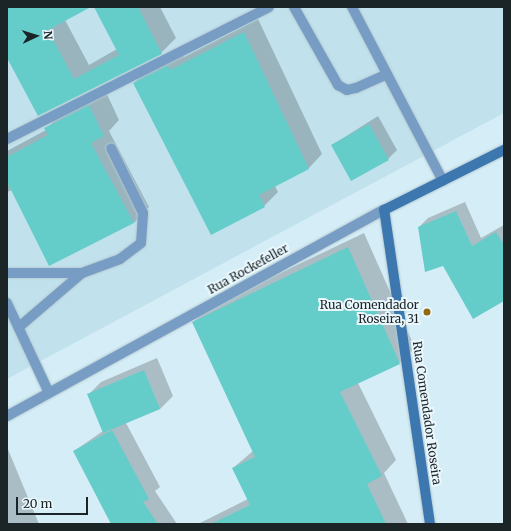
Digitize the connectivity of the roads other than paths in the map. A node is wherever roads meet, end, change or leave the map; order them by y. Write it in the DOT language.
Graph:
graph roads {
  1 [pos="269,7"];
  2 [pos="294,7"];
  3 [pos="352,7"];
  4 [pos="387,74"];
  5 [pos="7,139"];
  6 [pos="111,148"];
  7 [pos="504,150"];
  8 [pos="443,181"];
  9 [pos="384,210"];
  10 [pos="7,273"];
  11 [pos="82,273"];
  12 [pos="7,303"];
  13 [pos="19,326"];
  14 [pos="50,393"];
  15 [pos="7,416"];
  16 [pos="430,524"];
  1 -- 5 [label="street"];
  2 -- 4 [label="street"];
  3 -- 4 [label="street"];
  4 -- 8 [label="street"];
  6 -- 11 [label="street"];
  7 -- 8 [label="main road, Rua Rockefeller"];
  8 -- 9 [label="main road, Rua Rockefeller"];
  9 -- 14 [label="street, Rua Rockefeller"];
  9 -- 16 [label="main road, Rua Comendador Roseira"];
  10 -- 11 [label="street"];
  11 -- 13 [label="street"];
  12 -- 13 [label="street"];
  13 -- 14 [label="street"];
  14 -- 15 [label="street, Rua Rockefeller"];
}
